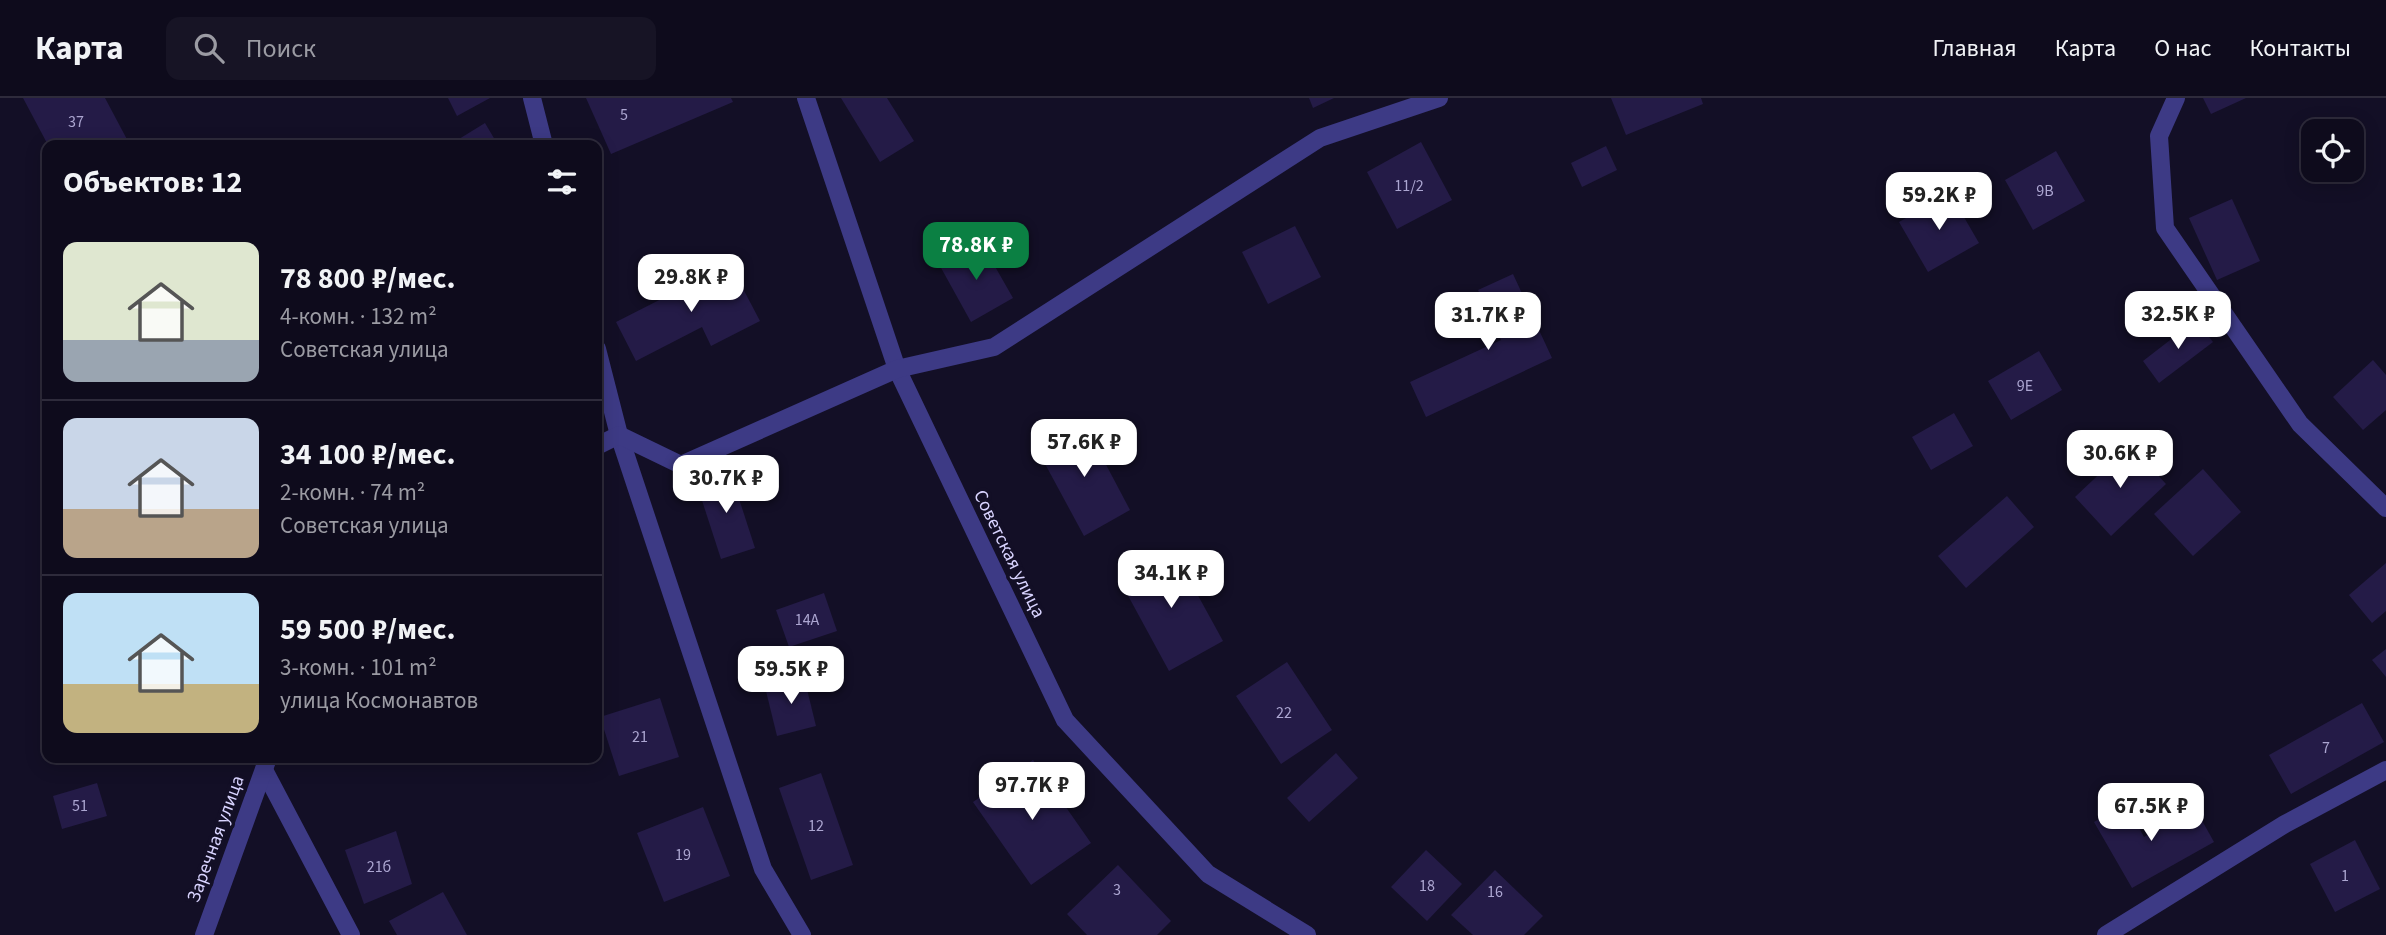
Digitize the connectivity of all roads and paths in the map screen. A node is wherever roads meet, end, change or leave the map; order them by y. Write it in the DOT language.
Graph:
graph roads {
  1 [pos="532,98"];
  2 [pos="806,98"];
  3 [pos="1439,98"];
  4 [pos="2176,98"];
  5 [pos="543,140"];
  6 [pos="602,369"];
  7 [pos="897,369"];
  8 [pos="619,435"];
  9 [pos="602,444"];
  10 [pos="2386,508"];
  11 [pos="266,764"];
  12 [pos="2386,770"];
  13 [pos="204,935"];
  14 [pos="351,935"];
  15 [pos="802,935"];
  16 [pos="1307,935"];
  17 [pos="2106,935"];
  1 -- 5 [label="street"];
  2 -- 7 [label="street, Советская улица"];
  3 -- 7 [label="street"];
  4 -- 10 [label="street"];
  6 -- 8 [label="street"];
  7 -- 8 [label="street"];
  7 -- 16 [label="street, Советская улица"];
  8 -- 9 [label="street"];
  8 -- 15 [label="street"];
  11 -- 13 [label="street, Заречная улица"];
  11 -- 14 [label="street"];
  12 -- 17 [label="street"];
}
